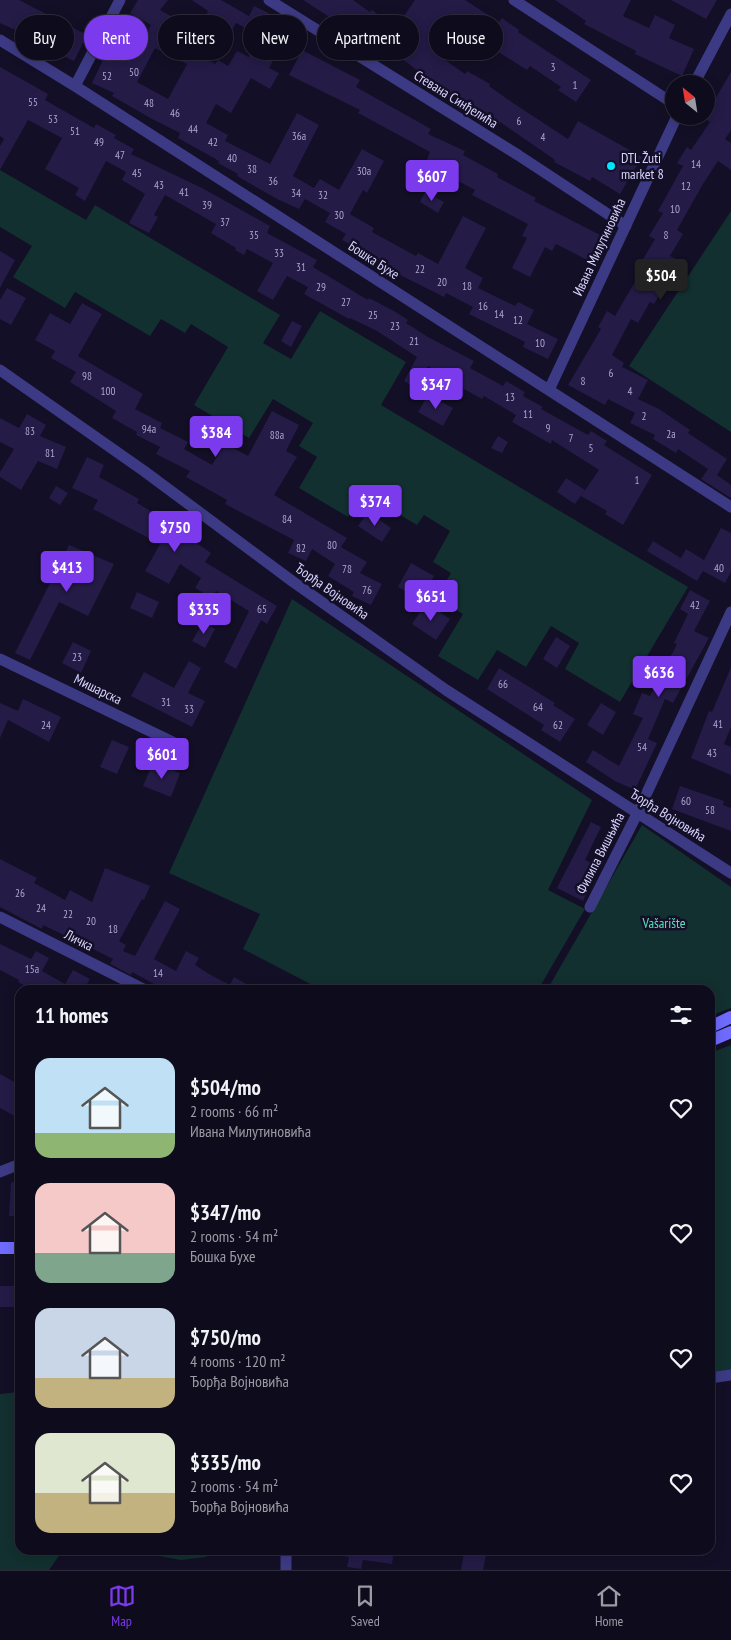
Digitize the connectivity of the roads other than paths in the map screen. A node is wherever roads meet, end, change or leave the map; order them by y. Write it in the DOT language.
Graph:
graph roads {
  1 [pos="120,0"];
  2 [pos="268,0"];
  3 [pos="514,0"];
  4 [pos="731,14"];
  5 [pos="0,40"];
  6 [pos="699,75"];
  7 [pos="75,86"];
  8 [pos="665,98"];
  9 [pos="673,125"];
  10 [pos="626,226"];
  11 [pos="0,370"];
  12 [pos="549,390"];
  13 [pos="731,507"];
  14 [pos="731,612"];
  15 [pos="0,659"];
  16 [pos="183,747"];
  17 [pos="637,814"];
  18 [pos="731,873"];
  19 [pos="590,907"];
  20 [pos="0,917"];
  21 [pos="135,985"];
  22 [pos="731,1018"];
  23 [pos="715,1025"];
  24 [pos="731,1032"];
  25 [pos="715,1039"];
  26 [pos="15,1166"];
  27 [pos="0,1172"];
  28 [pos="0,1248"];
  29 [pos="15,1248"];
  30 [pos="731,1375"];
  31 [pos="715,1377"];
  32 [pos="286,1555"];
  33 [pos="286,1570"];
  1 -- 7 [label="street"];
  2 -- 10 [label="street, Стевана Синђелића"];
  3 -- 8 [label="street"];
  4 -- 6 [label="street"];
  5 -- 7 [label="street, Бошка Бухе"];
  7 -- 12 [label="street, Бошка Бухе"];
  9 -- 10 [label="street, Ивана Милутиновића"];
  10 -- 12 [label="street, Ивана Милутиновића"];
  11 -- 17 [label="street, Ђорђа Војновића"];
  12 -- 13 [label="street, Бошка Бухе"];
  14 -- 17 [label="street, Филипа Вишњића"];
  15 -- 16 [label="street, Мишарска"];
  17 -- 18 [label="street, Ђорђа Војновића"];
  17 -- 19 [label="street, Филипа Вишњића"];
  20 -- 21 [label="street, Личка"];
  22 -- 23 [label="main road"];
  24 -- 25 [label="main road"];
  26 -- 27 [label="street"];
  28 -- 29 [label="main road"];
  30 -- 31 [label="street"];
  32 -- 33 [label="street"];
}
